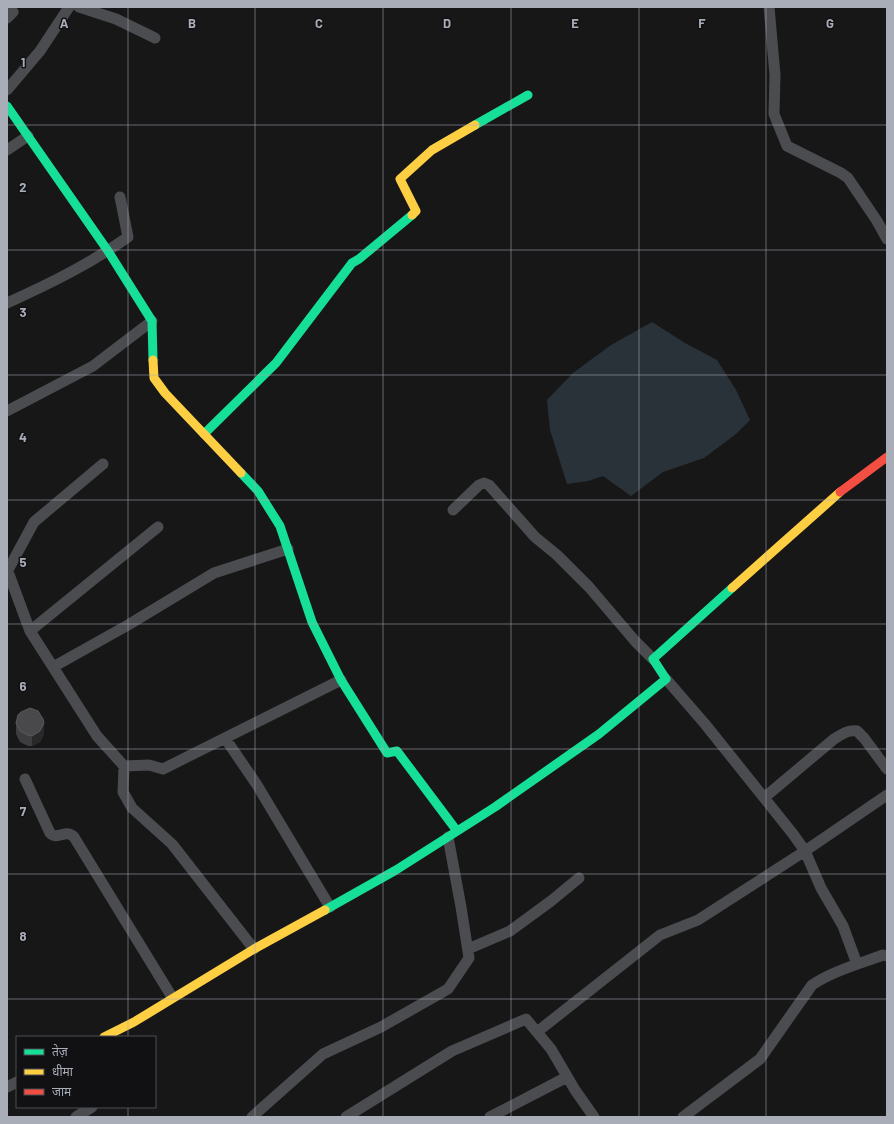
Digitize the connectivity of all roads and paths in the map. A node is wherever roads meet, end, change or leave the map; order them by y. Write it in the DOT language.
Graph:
graph roads {
  1 [pos="9,7"];
  2 [pos="70,7"];
  3 [pos="79,7"];
  4 [pos="769,7"];
  5 [pos="7,18"];
  6 [pos="155,38"];
  7 [pos="7,90"];
  8 [pos="528,95"];
  9 [pos="7,106"];
  10 [pos="28,136"];
  11 [pos="7,150"];
  12 [pos="120,197"];
  13 [pos="887,239"];
  14 [pos="108,251"];
  15 [pos="7,303"];
  16 [pos="152,321"];
  17 [pos="7,411"];
  18 [pos="204,434"];
  19 [pos="887,457"];
  20 [pos="103,464"];
  21 [pos="453,510"];
  22 [pos="158,527"];
  23 [pos="288,549"];
  24 [pos="7,570"];
  25 [pos="30,631"];
  26 [pos="653,659"];
  27 [pos="53,667"];
  28 [pos="666,679"];
  29 [pos="341,680"];
  30 [pos="225,738"];
  31 [pos="124,766"];
  32 [pos="887,769"];
  33 [pos="25,779"];
  34 [pos="887,795"];
  35 [pos="764,797"];
  36 [pos="452,834"];
  37 [pos="805,851"];
  38 [pos="579,878"];
  39 [pos="330,907"];
  40 [pos="254,949"];
  41 [pos="468,949"];
  42 [pos="887,956"];
  43 [pos="857,964"];
  44 [pos="172,997"];
  45 [pos="537,1032"];
  46 [pos="106,1036"];
  47 [pos="567,1077"];
  48 [pos="16,1082"];
  49 [pos="7,1087"];
  50 [pos="90,1108"];
  51 [pos="76,1117"];
  52 [pos="252,1117"];
  53 [pos="346,1117"];
  54 [pos="490,1117"];
  55 [pos="594,1117"];
  56 [pos="683,1117"];
  1 -- 5 [label="street"];
  2 -- 7 [label="street"];
  3 -- 6 [label="street"];
  4 -- 13 [label="street"];
  8 -- 18 [label="street"];
  9 -- 10 [label="street"];
  10 -- 11 [label="street"];
  10 -- 14 [label="street"];
  12 -- 14 [label="street"];
  14 -- 15 [label="street"];
  14 -- 16 [label="street"];
  16 -- 17 [label="street"];
  16 -- 18 [label="street"];
  18 -- 23 [label="street"];
  19 -- 26 [label="street"];
  20 -- 24 [label="street"];
  21 -- 26 [label="street"];
  22 -- 25 [label="street"];
  23 -- 27 [label="street"];
  23 -- 29 [label="street"];
  24 -- 25 [label="street"];
  25 -- 27 [label="street"];
  26 -- 28 [label="street"];
  27 -- 31 [label="street"];
  28 -- 35 [label="street"];
  28 -- 36 [label="street"];
  29 -- 30 [label="street"];
  29 -- 36 [label="street"];
  30 -- 31 [label="street"];
  30 -- 39 [label="street"];
  31 -- 40 [label="street"];
  32 -- 35 [label="street"];
  33 -- 44 [label="street"];
  34 -- 37 [label="street"];
  35 -- 37 [label="street"];
  36 -- 39 [label="street"];
  36 -- 41 [label="street"];
  37 -- 43 [label="street"];
  37 -- 45 [label="street"];
  38 -- 41 [label="street"];
  39 -- 40 [label="street"];
  40 -- 44 [label="street"];
  41 -- 52 [label="street"];
  42 -- 43 [label="street"];
  43 -- 56 [label="street"];
  44 -- 46 [label="street"];
  45 -- 47 [label="street"];
  45 -- 53 [label="street"];
  47 -- 54 [label="street"];
  47 -- 55 [label="street"];
  48 -- 49 [label="street"];
  50 -- 51 [label="street"];
}
